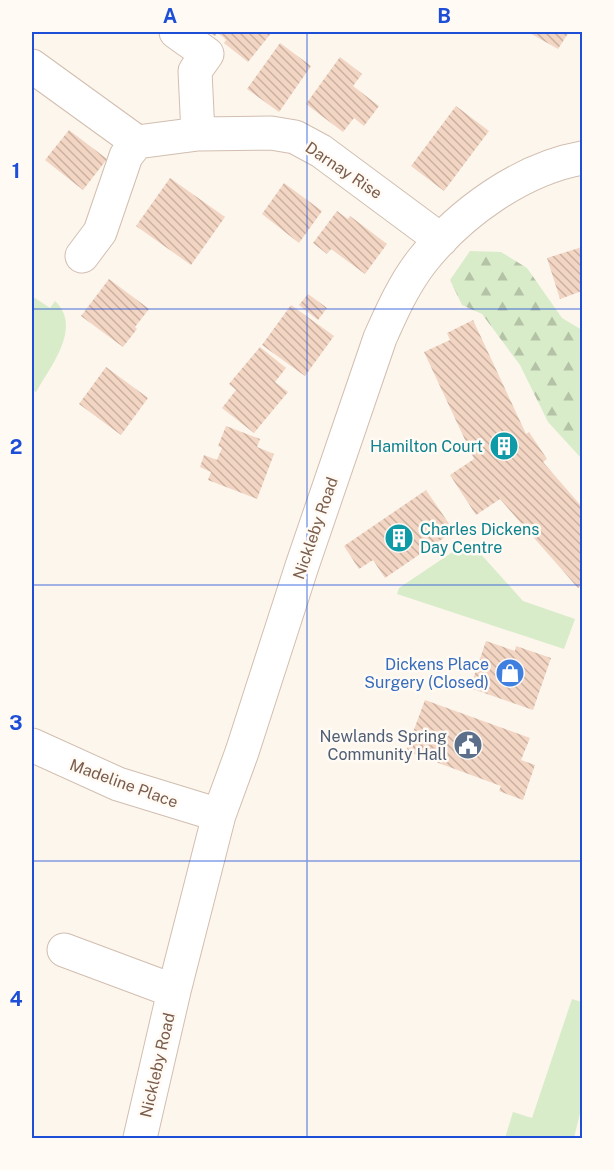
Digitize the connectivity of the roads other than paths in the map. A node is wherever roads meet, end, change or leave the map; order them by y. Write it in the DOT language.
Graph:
graph roads {
  1 [pos="176,32"];
  2 [pos="32,66"];
  3 [pos="198,135"];
  4 [pos="137,142"];
  5 [pos="582,158"];
  6 [pos="441,240"];
  7 [pos="82,256"];
  8 [pos="32,745"];
  9 [pos="219,815"];
  10 [pos="64,950"];
  11 [pos="174,991"];
  12 [pos="140,1138"];
  1 -- 3 [label="street"];
  2 -- 4 [label="street"];
  3 -- 4 [label="street, Darnay Rise"];
  3 -- 6 [label="street, Darnay Rise"];
  4 -- 7 [label="street"];
  5 -- 6 [label="street, Nickleby Road"];
  6 -- 9 [label="street, Nickleby Road"];
  8 -- 9 [label="street, Madeline Place"];
  9 -- 11 [label="street, Nickleby Road"];
  10 -- 11 [label="street, Nickleby Road"];
  11 -- 12 [label="street, Nickleby Road"];
}
